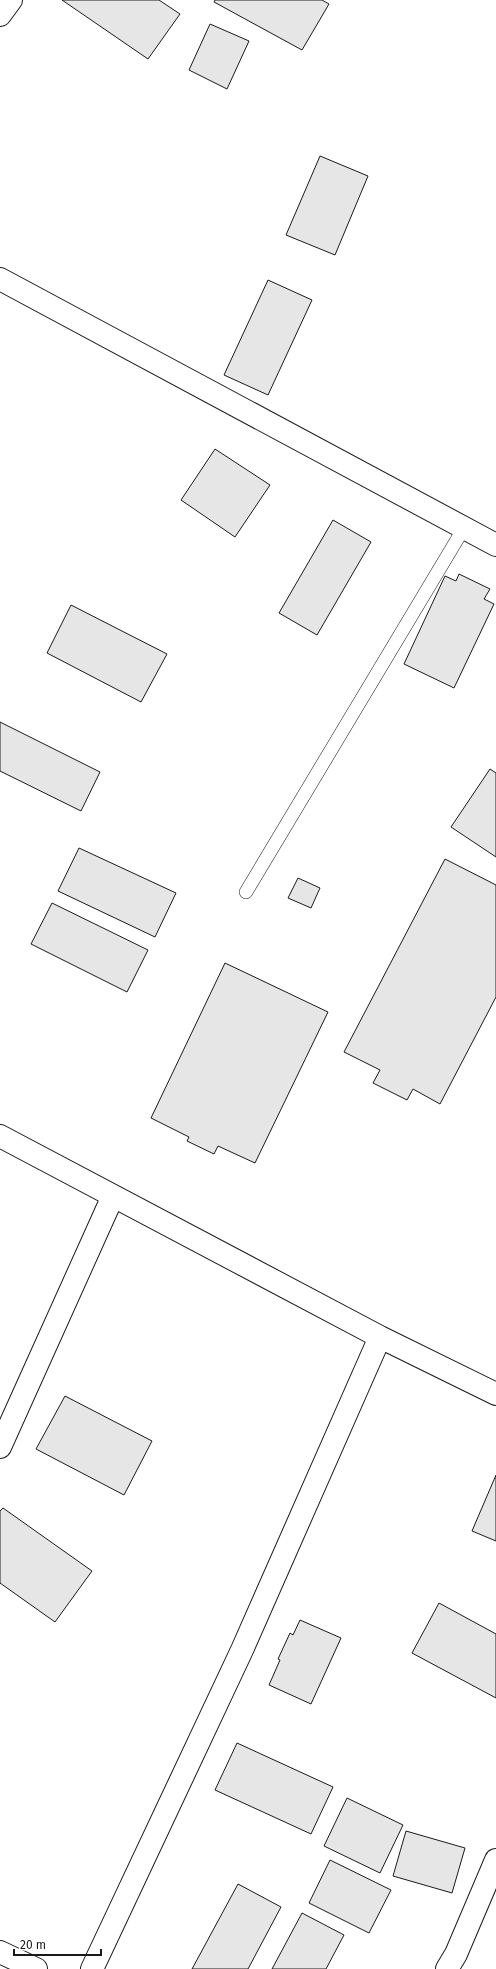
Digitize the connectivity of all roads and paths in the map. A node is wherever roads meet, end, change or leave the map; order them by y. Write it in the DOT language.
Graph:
graph roads {
  1 [pos="11,0"];
  2 [pos="0,15"];
  3 [pos="0,279"];
  4 [pos="464,528"];
  5 [pos="496,545"];
  6 [pos="246,892"];
  7 [pos="0,1136"];
  8 [pos="113,1196"];
  9 [pos="380,1337"];
  10 [pos="496,1394"];
  11 [pos="0,1446"];
  12 [pos="496,1860"];
  13 [pos="0,1952"];
  14 [pos="36,1969"];
  15 [pos="92,1969"];
  16 [pos="447,1969"];
  1 -- 2 [label="street"];
  3 -- 4 [label="street"];
  4 -- 5 [label="street"];
  4 -- 6 [label="lane"];
  7 -- 8 [label="street"];
  8 -- 9 [label="street"];
  8 -- 11 [label="street"];
  9 -- 10 [label="street"];
  9 -- 15 [label="street"];
  12 -- 16 [label="street"];
  13 -- 14 [label="street"];
}
